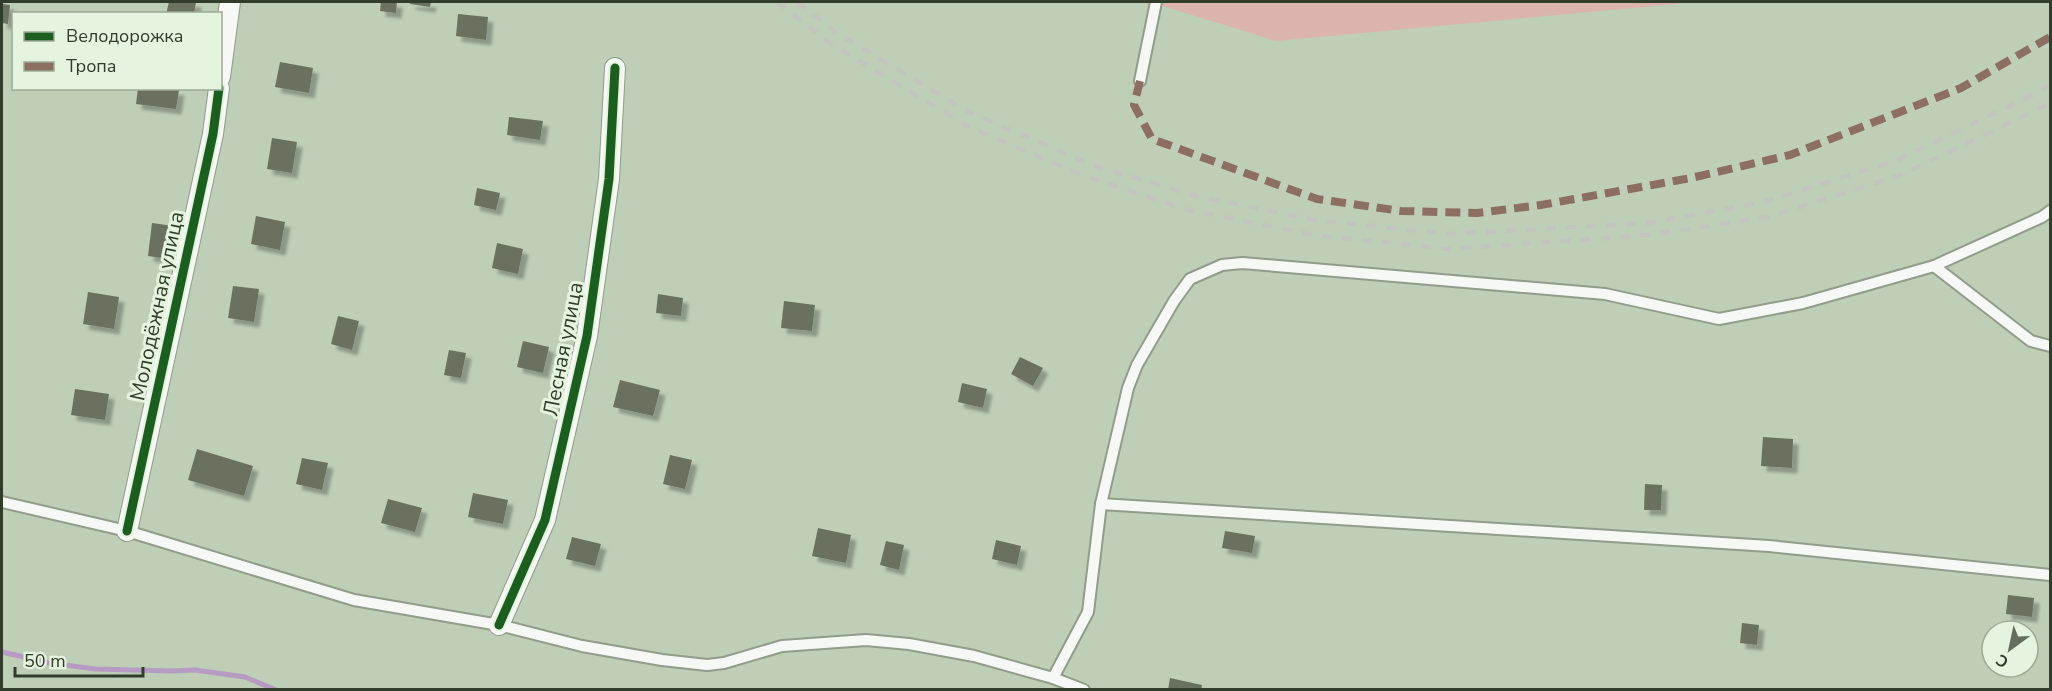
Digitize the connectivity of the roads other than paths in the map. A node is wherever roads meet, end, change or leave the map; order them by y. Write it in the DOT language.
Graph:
graph roads {
  1 [pos="230,2"];
  2 [pos="1156,2"];
  3 [pos="222,62"];
  4 [pos="615,69"];
  5 [pos="1140,81"];
  6 [pos="219,90"];
  7 [pos="2050,211"];
  8 [pos="1934,266"];
  9 [pos="2050,346"];
  10 [pos="2,502"];
  11 [pos="1101,504"];
  12 [pos="127,531"];
  13 [pos="2050,575"];
  14 [pos="500,625"];
  15 [pos="1053,678"];
  16 [pos="1084,690"];
  1 -- 3 [label="street"];
  2 -- 5 [label="lane"];
  4 -- 14 [label="street, Лесная улица"];
  6 -- 12 [label="street, Молодёжная улица"];
  7 -- 8 [label="lane"];
  8 -- 9 [label="lane"];
  8 -- 11 [label="lane"];
  10 -- 12 [label="lane"];
  11 -- 13 [label="lane"];
  11 -- 15 [label="lane"];
  12 -- 14 [label="lane"];
  14 -- 15 [label="lane"];
  15 -- 16 [label="lane"];
}
